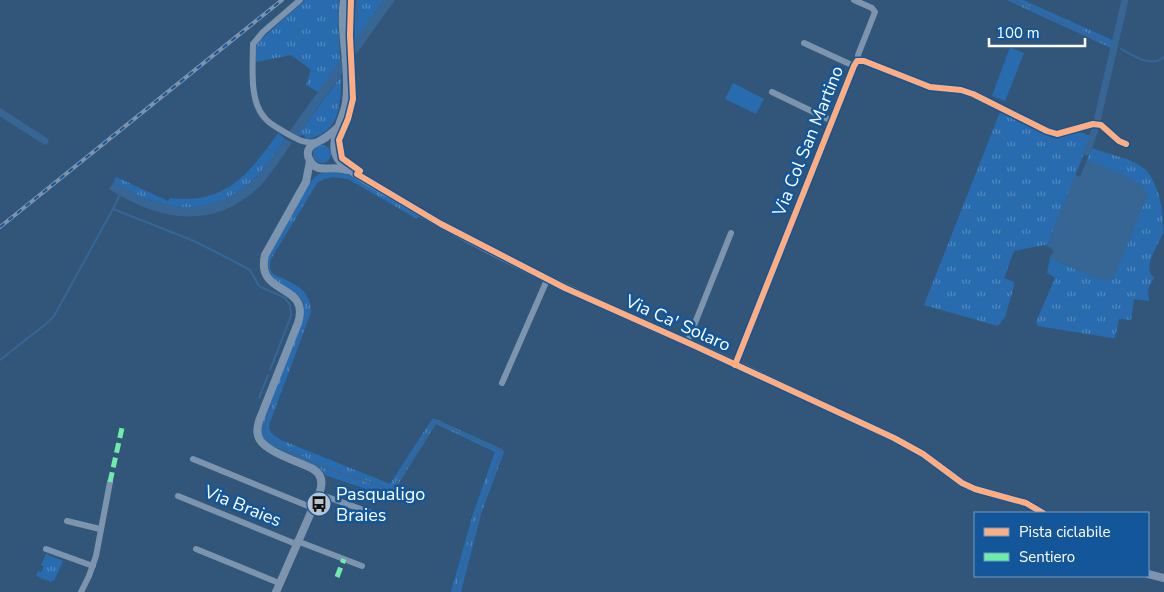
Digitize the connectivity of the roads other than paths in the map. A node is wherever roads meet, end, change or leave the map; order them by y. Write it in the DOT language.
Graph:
graph roads {
  1 [pos="300,0"];
  2 [pos="344,0"];
  3 [pos="854,0"];
  4 [pos="804,43"];
  5 [pos="859,60"];
  6 [pos="854,66"];
  7 [pos="772,92"];
  8 [pos="832,121"];
  9 [pos="339,124"];
  10 [pos="296,139"];
  11 [pos="318,141"];
  12 [pos="1126,144"];
  13 [pos="334,147"];
  14 [pos="336,156"];
  15 [pos="309,159"];
  16 [pos="325,168"];
  17 [pos="353,172"];
  18 [pos="306,182"];
  19 [pos="731,233"];
  20 [pos="548,280"];
  21 [pos="687,342"];
  22 [pos="735,365"];
  23 [pos="502,383"];
  24 [pos="193,459"];
  25 [pos="110,482"];
  26 [pos="320,494"];
  27 [pos="178,496"];
  28 [pos="313,508"];
  29 [pos="1041,512"];
  30 [pos="380,516"];
  31 [pos="67,520"];
  32 [pos="100,529"];
  33 [pos="297,542"];
  34 [pos="46,548"];
  35 [pos="196,549"];
  36 [pos="93,566"];
  37 [pos="362,566"];
  38 [pos="1149,574"];
  39 [pos="1164,578"];
  40 [pos="280,583"];
  41 [pos="81,592"];
  42 [pos="276,592"];
  1 -- 10 [label="street, Via Ca' Solaro"];
  2 -- 9 [label="street"];
  3 -- 5 [label="street"];
  4 -- 6 [label="street, Via Col San Martino"];
  5 -- 6 [label="street, Via Col San Martino"];
  5 -- 12 [label="street, Via Col San Martino"];
  6 -- 8 [label="street, Via Col San Martino"];
  7 -- 8 [label="street, Via Col San Martino"];
  8 -- 22 [label="street, Via Col San Martino"];
  9 -- 11 [label="street"];
  9 -- 13 [label="street"];
  10 -- 11 [label="street, Via Ca' Solaro"];
  10 -- 15 [label="street, Via Ca' Solaro"];
  11 -- 13 [label="street, Via Ca' Solaro"];
  11 -- 15 [label="street"];
  13 -- 14 [label="street"];
  14 -- 16 [label="street"];
  14 -- 17 [label="street, Via Ca' Solaro"];
  15 -- 16 [label="street, Via Ca' Solaro"];
  15 -- 18 [label="street"];
  16 -- 17 [label="street, Via Ca' Solaro"];
  16 -- 18 [label="street"];
  17 -- 20 [label="street, Via Ca' Solaro"];
  18 -- 26 [label="street"];
  19 -- 21 [label="street"];
  20 -- 21 [label="street, Via Ca' Solaro"];
  20 -- 23 [label="street"];
  21 -- 22 [label="street, Via Ca' Solaro"];
  22 -- 29 [label="street, Via Ca' Solaro"];
  24 -- 28 [label="street"];
  25 -- 32 [label="street"];
  26 -- 28 [label="street"];
  26 -- 30 [label="street"];
  27 -- 33 [label="street, Via Braies"];
  28 -- 33 [label="street"];
  31 -- 32 [label="street"];
  32 -- 36 [label="street"];
  33 -- 37 [label="street, Via Braies"];
  33 -- 40 [label="street"];
  34 -- 36 [label="street"];
  35 -- 40 [label="street"];
  36 -- 41 [label="street"];
  38 -- 39 [label="street"];
  40 -- 42 [label="street"];
}
